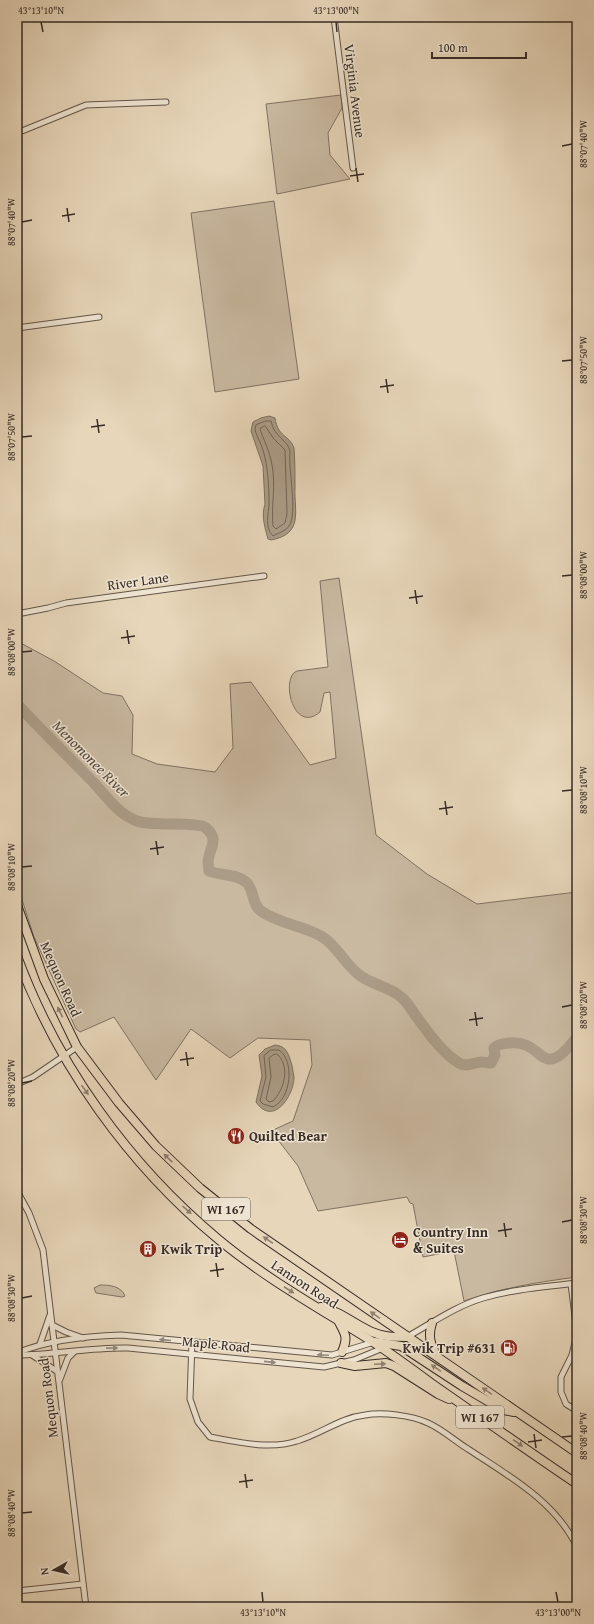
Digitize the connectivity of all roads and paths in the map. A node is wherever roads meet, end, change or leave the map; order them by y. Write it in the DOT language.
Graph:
graph roads {
  1 [pos="334,17"];
  2 [pos="166,102"];
  3 [pos="17,133"];
  4 [pos="353,168"];
  5 [pos="100,317"];
  6 [pos="17,328"];
  7 [pos="264,576"];
  8 [pos="17,614"];
  9 [pos="17,905"];
  10 [pos="17,956"];
  11 [pos="78,1047"];
  12 [pos="64,1057"];
  13 [pos="17,1084"];
  14 [pos="17,1191"];
  15 [pos="574,1284"];
  16 [pos="314,1306"];
  17 [pos="51,1312"];
  18 [pos="338,1321"];
  19 [pos="432,1323"];
  20 [pos="52,1325"];
  21 [pos="577,1333"];
  22 [pos="407,1337"];
  23 [pos="86,1338"];
  24 [pos="54,1342"];
  25 [pos="192,1342"];
  26 [pos="374,1342"];
  27 [pos="40,1344"];
  28 [pos="392,1344"];
  29 [pos="382,1348"];
  30 [pos="74,1352"];
  31 [pos="342,1352"];
  32 [pos="17,1354"];
  33 [pos="55,1354"];
  34 [pos="192,1354"];
  35 [pos="32,1355"];
  36 [pos="439,1359"];
  37 [pos="342,1363"];
  38 [pos="58,1372"];
  39 [pos="59,1381"];
  40 [pos="464,1406"];
  41 [pos="577,1411"];
  42 [pos="518,1413"];
  43 [pos="577,1453"];
  44 [pos="577,1484"];
  45 [pos="577,1548"];
  46 [pos="83,1584"];
  47 [pos="17,1591"];
  48 [pos="86,1607"];
  1 -- 4 [label="street, Virginia Avenue"];
  2 -- 3 [label="street"];
  5 -- 6 [label="street"];
  7 -- 8 [label="street, River Lane"];
  11 -- 9 [label="main road, Mequon Road / WI 167, one-way"];
  10 -- 12 [label="main road, WI 167"];
  11 -- 12 [label="street"];
  22 -- 11 [label="main road, Lannon Road / WI 167, one-way"];
  12 -- 13 [label="street"];
  12 -- 16 [label="main road, Lannon Road / WI 167, one-way"];
  14 -- 17 [label="street, Mequon Road"];
  15 -- 19 [label="street, Maple Road"];
  15 -- 21 [label="street"];
  16 -- 18 [label="main road, Lannon Road / WI 167"];
  16 -- 22 [label="main road"];
  17 -- 20 [label="street, Mequon Road"];
  17 -- 27 [label="street"];
  18 -- 26 [label="main road, Lannon Road / WI 167"];
  18 -- 31 [label="main road"];
  19 -- 22 [label="street, Maple Road"];
  19 -- 36 [label="main road"];
  20 -- 23 [label="street"];
  20 -- 24 [label="street, Mequon Road"];
  21 -- 41 [label="street"];
  22 -- 26 [label="street, Maple Road"];
  22 -- 28 [label="street, Maple Road"];
  22 -- 36 [label="main road, Lannon Road / WI 167"];
  23 -- 24 [label="street, Maple Road"];
  25 -- 23 [label="street, Maple Road, one-way"];
  24 -- 27 [label="street, Maple Road"];
  24 -- 33 [label="street, Mequon Road"];
  31 -- 25 [label="street, Maple Road, one-way"];
  25 -- 34 [label="street"];
  26 -- 28 [label="main road"];
  26 -- 29 [label="main road, Lannon Road / WI 167"];
  26 -- 31 [label="street, Maple Road"];
  27 -- 32 [label="street, Maple Road"];
  28 -- 29 [label="street, Maple Road"];
  42 -- 28 [label="main road, one-way"];
  29 -- 37 [label="street, Maple Road"];
  29 -- 40 [label="main road, Lannon Road / WI 167"];
  30 -- 33 [label="street, Maple Road"];
  30 -- 34 [label="street, Maple Road, one-way"];
  30 -- 39 [label="street"];
  32 -- 35 [label="street, Maple Road"];
  33 -- 35 [label="street, Maple Road"];
  33 -- 38 [label="street, Mequon Road"];
  34 -- 37 [label="street, Maple Road, one-way"];
  34 -- 45 [label="street"];
  35 -- 38 [label="street"];
  42 -- 36 [label="main road, Lannon Road / WI 167, one-way"];
  37 -- 40 [label="main road, one-way"];
  38 -- 39 [label="street, Mequon Road"];
  39 -- 46 [label="street, Mequon Road"];
  40 -- 44 [label="main road, Lannon Road / WI 167, one-way"];
  42 -- 43 [label="main road, Lannon Road / WI 167"];
  46 -- 47 [label="street"];
  46 -- 48 [label="street, Mequon Road"];
}
